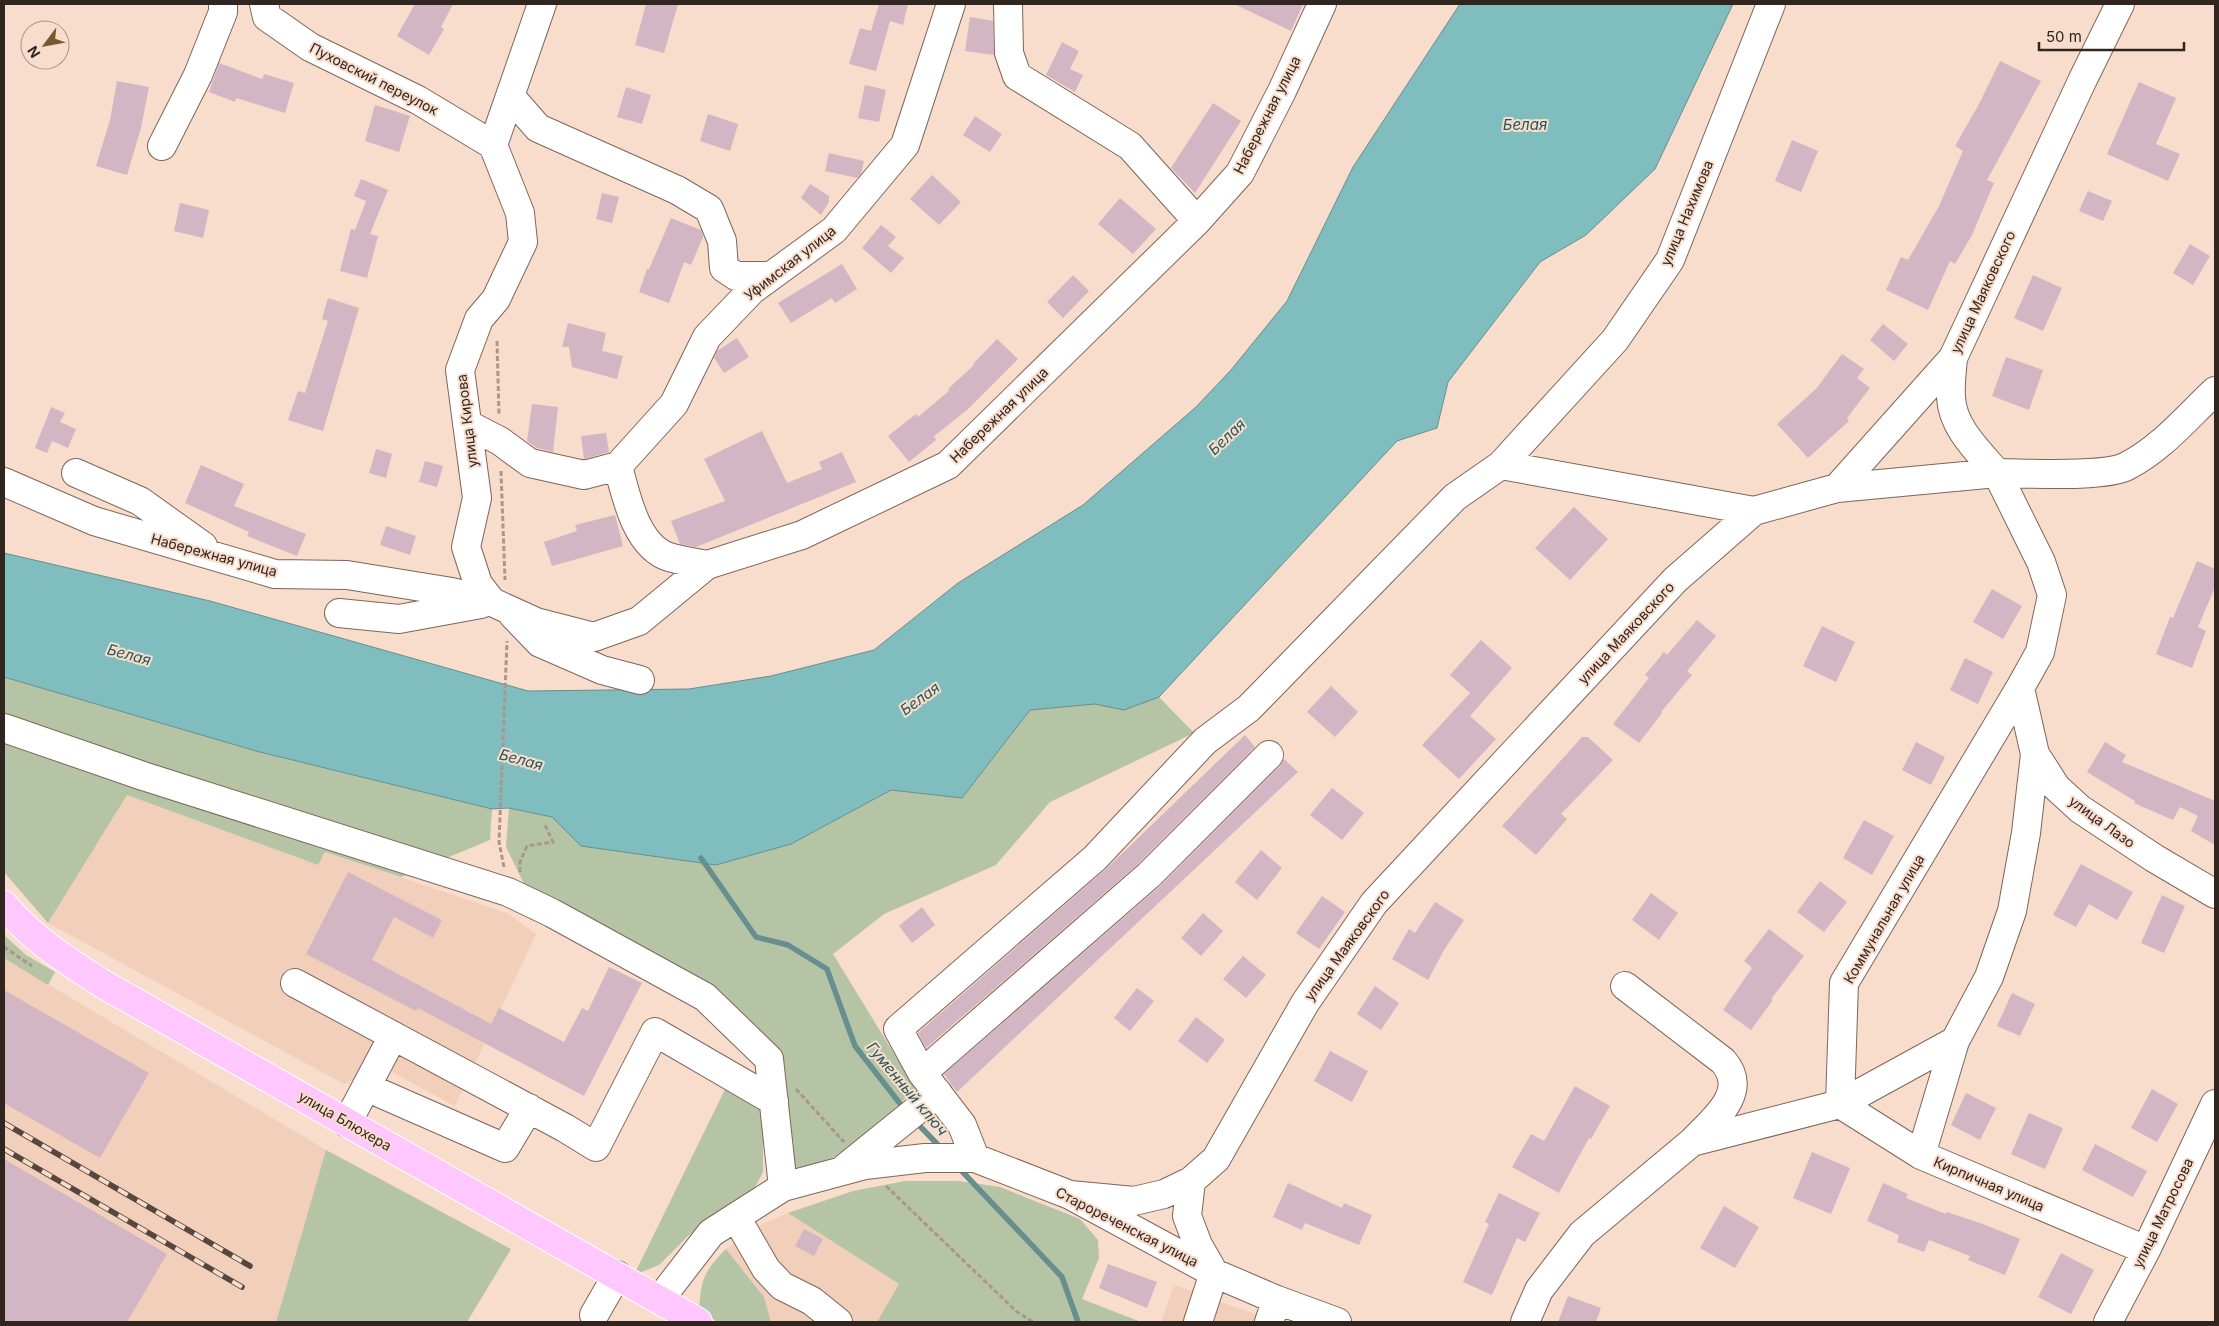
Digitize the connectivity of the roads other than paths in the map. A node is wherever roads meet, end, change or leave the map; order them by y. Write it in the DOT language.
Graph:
graph roads {
  1 [pos="223,4"];
  2 [pos="264,4"];
  3 [pos="542,4"];
  4 [pos="951,4"];
  5 [pos="1008,4"];
  6 [pos="1322,4"];
  7 [pos="1771,4"];
  8 [pos="2120,4"];
  9 [pos="510,96"];
  10 [pos="493,144"];
  11 [pos="162,146"];
  12 [pos="1197,221"];
  13 [pos="771,276"];
  14 [pos="1953,358"];
  15 [pos="2215,391"];
  16 [pos="467,424"];
  17 [pos="1501,465"];
  18 [pos="618,466"];
  19 [pos="1997,472"];
  20 [pos="76,473"];
  21 [pos="6,481"];
  22 [pos="1837,488"];
  23 [pos="1754,511"];
  24 [pos="220,558"];
  25 [pos="707,565"];
  26 [pos="499,605"];
  27 [pos="338,613"];
  28 [pos="536,622"];
  29 [pos="640,680"];
  30 [pos="2020,688"];
  31 [pos="4,728"];
  32 [pos="2035,754"];
  33 [pos="1270,755"];
  34 [pos="2215,894"];
  35 [pos="4,905"];
  36 [pos="295,983"];
  37 [pos="1625,986"];
  38 [pos="393,1036"];
  39 [pos="1955,1041"];
  40 [pos="366,1087"];
  41 [pos="784,1094"];
  42 [pos="920,1099"];
  43 [pos="1840,1104"];
  44 [pos="2215,1104"];
  45 [pos="529,1108"];
  46 [pos="347,1123"];
  47 [pos="1692,1142"];
  48 [pos="779,1147"];
  49 [pos="1921,1155"];
  50 [pos="975,1158"];
  51 [pos="847,1168"];
  52 [pos="1191,1181"];
  53 [pos="783,1187"];
  54 [pos="1070,1195"];
  55 [pos="736,1217"];
  56 [pos="2146,1250"];
  57 [pos="1214,1273"];
  58 [pos="617,1275"];
  59 [pos="660,1299"];
  60 [pos="1273,1311"];
  61 [pos="594,1315"];
  62 [pos="698,1322"];
  63 [pos="838,1322"];
  64 [pos="1198,1322"];
  65 [pos="1336,1322"];
  66 [pos="1525,1322"];
  67 [pos="2108,1322"];
  1 -- 11 [label="street"];
  2 -- 10 [label="street, Пуховский переулок"];
  3 -- 9 [label="street"];
  4 -- 13 [label="street, Уфимская улица"];
  5 -- 12 [label="street"];
  6 -- 12 [label="street, Набережная улица"];
  7 -- 17 [label="street, улица Нахимова"];
  8 -- 14 [label="street, улица Маяковского"];
  9 -- 10 [label="street"];
  9 -- 13 [label="street"];
  10 -- 16 [label="street, улица Кирова"];
  12 -- 25 [label="street, Набережная улица"];
  13 -- 18 [label="street, Уфимская улица"];
  14 -- 19 [label="street, Коммунальная улица"];
  14 -- 22 [label="street, улица Маяковского"];
  15 -- 19 [label="street"];
  16 -- 18 [label="street"];
  16 -- 26 [label="street, улица Кирова"];
  17 -- 23 [label="street"];
  17 -- 42 [label="street, улица Нахимова"];
  18 -- 25 [label="street"];
  19 -- 22 [label="street"];
  19 -- 30 [label="street, Коммунальная улица"];
  20 -- 24 [label="street"];
  21 -- 24 [label="street, Набережная улица"];
  22 -- 23 [label="street, улица Маяковского"];
  23 -- 52 [label="street, улица Маяковского"];
  24 -- 26 [label="street, Набережная улица"];
  25 -- 28 [label="street, Набережная улица"];
  26 -- 27 [label="street"];
  26 -- 28 [label="street, улица Кирова"];
  26 -- 29 [label="street"];
  30 -- 32 [label="street, улица Лазо"];
  30 -- 43 [label="street, Коммунальная улица"];
  31 -- 41 [label="street"];
  32 -- 34 [label="street, улица Лазо"];
  32 -- 39 [label="street"];
  33 -- 42 [label="street"];
  35 -- 46 [label="main road, улица Блюхера"];
  36 -- 38 [label="street"];
  37 -- 47 [label="street"];
  38 -- 40 [label="street"];
  38 -- 45 [label="street"];
  39 -- 43 [label="street"];
  39 -- 49 [label="street"];
  40 -- 45 [label="street"];
  40 -- 46 [label="street"];
  41 -- 45 [label="street"];
  41 -- 48 [label="street"];
  42 -- 50 [label="street"];
  42 -- 51 [label="street"];
  43 -- 47 [label="street"];
  43 -- 49 [label="street, Кирпичная улица"];
  44 -- 56 [label="street, улица Матросова"];
  46 -- 58 [label="main road, улица Блюхера"];
  47 -- 66 [label="street"];
  48 -- 51 [label="street"];
  48 -- 53 [label="street"];
  49 -- 56 [label="street, Кирпичная улица"];
  50 -- 51 [label="street, Старореченская улица"];
  50 -- 54 [label="street, Старореченская улица"];
  51 -- 53 [label="street, Старореченская улица"];
  52 -- 54 [label="street, улица Маяковского"];
  52 -- 57 [label="street"];
  53 -- 55 [label="street, Старореченская улица"];
  54 -- 57 [label="street, Старореченская улица"];
  55 -- 59 [label="street, Старореченская улица"];
  55 -- 63 [label="street"];
  56 -- 67 [label="street, улица Матросова"];
  57 -- 60 [label="street, Старореченская улица"];
  57 -- 64 [label="street"];
  58 -- 59 [label="main road, улица Блюхера"];
  58 -- 61 [label="street"];
  59 -- 62 [label="main road, улица Блюхера"];
  60 -- 65 [label="street, Старореченская улица"];
}
